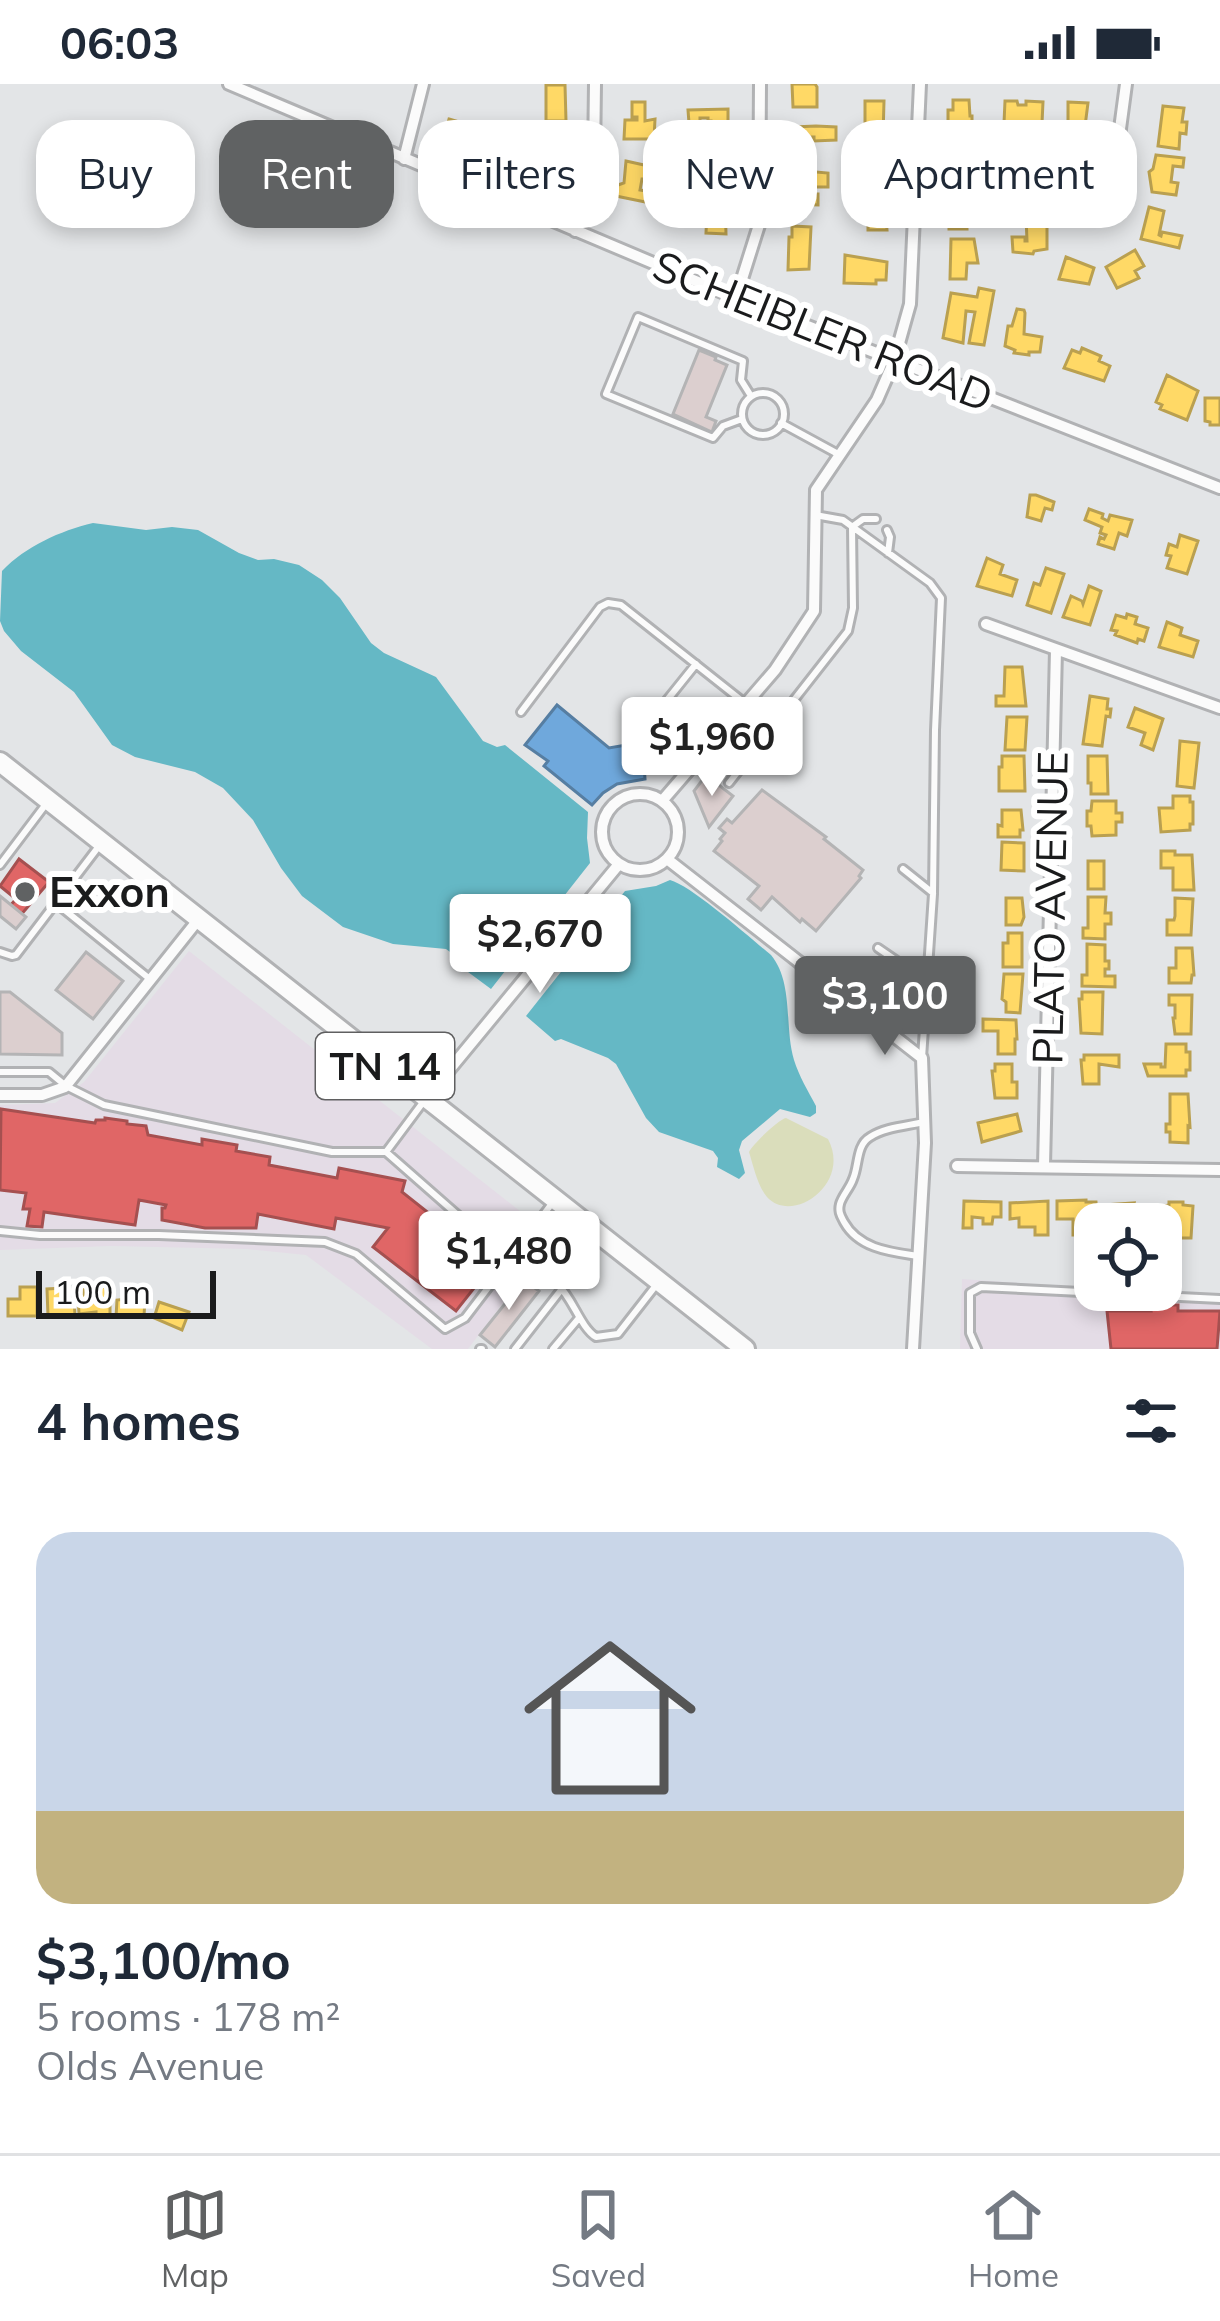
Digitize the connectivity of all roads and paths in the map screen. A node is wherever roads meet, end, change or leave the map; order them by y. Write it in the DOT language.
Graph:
graph roads {
  1 [pos="229,84"];
  2 [pos="423,84"];
  3 [pos="595,84"];
  4 [pos="760,84"];
  5 [pos="920,84"];
  6 [pos="1126,84"];
  7 [pos="1121,120"];
  8 [pos="404,159"];
  9 [pos="575,231"];
  10 [pos="736,298"];
  11 [pos="894,361"];
  12 [pos="751,396"];
  13 [pos="742,419"];
  14 [pos="782,423"];
  15 [pos="838,454"];
  16 [pos="1220,488"];
  17 [pos="815,515"];
  18 [pos="876,519"];
  19 [pos="852,527"];
  20 [pos="887,530"];
  21 [pos="888,553"];
  22 [pos="986,624"];
  23 [pos="1056,650"];
  24 [pos="696,664"];
  25 [pos="746,704"];
  26 [pos="1220,708"];
  27 [pos="521,712"];
  28 [pos="651,720"];
  29 [pos="0,762"];
  30 [pos="26,782"];
  31 [pos="0,783"];
  32 [pos="730,783"];
  33 [pos="49,801"];
  34 [pos="662,801"];
  35 [pos="101,843"];
  36 [pos="667,859"];
  37 [pos="619,864"];
  38 [pos="0,865"];
  39 [pos="903,869"];
  40 [pos="933,894"];
  41 [pos="55,903"];
  42 [pos="198,920"];
  43 [pos="878,948"];
  44 [pos="0,952"];
  45 [pos="151,980"];
  46 [pos="929,983"];
  47 [pos="922,1058"];
  48 [pos="0,1072"];
  49 [pos="66,1086"];
  50 [pos="0,1095"];
  51 [pos="426,1098"];
  52 [pos="924,1122"];
  53 [pos="386,1152"];
  54 [pos="957,1166"];
  55 [pos="1044,1166"];
  56 [pos="1220,1170"];
  57 [pos="555,1199"];
  58 [pos="0,1231"];
  59 [pos="516,1251"];
  60 [pos="919,1256"];
  61 [pos="530,1281"];
  62 [pos="660,1282"];
  63 [pos="561,1290"];
  64 [pos="1220,1299"];
  65 [pos="579,1318"];
  66 [pos="609,1337"];
  67 [pos="515,1349"];
  68 [pos="553,1349"];
  69 [pos="611,1349"];
  70 [pos="745,1349"];
  71 [pos="913,1349"];
  72 [pos="976,1349"];
  1 -- 8 [label="street, SCHEIBLER ROAD"];
  2 -- 8 [label="street"];
  3 -- 9 [label="street"];
  4 -- 10 [label="street"];
  5 -- 11 [label="street"];
  6 -- 7 [label="street"];
  8 -- 9 [label="street, SCHEIBLER ROAD"];
  9 -- 10 [label="street, SCHEIBLER ROAD"];
  10 -- 11 [label="street, SCHEIBLER ROAD"];
  11 -- 15 [label="street"];
  11 -- 16 [label="street, SCHEIBLER ROAD"];
  12 -- 13 [label="lane"];
  12 -- 13 [label="lane"];
  12 -- 14 [label="lane"];
  13 -- 14 [label="lane"];
  14 -- 15 [label="lane"];
  15 -- 17 [label="street"];
  17 -- 19 [label="lane"];
  17 -- 25 [label="street"];
  18 -- 19 [label="lane"];
  19 -- 21 [label="lane"];
  19 -- 32 [label="lane"];
  20 -- 21 [label="lane"];
  21 -- 40 [label="lane"];
  22 -- 23 [label="street"];
  23 -- 26 [label="street"];
  23 -- 55 [label="street, PLATO AVENUE"];
  24 -- 25 [label="lane"];
  24 -- 27 [label="lane"];
  24 -- 28 [label="lane"];
  25 -- 34 [label="street"];
  29 -- 30 [label="main road, TN 14"];
  30 -- 31 [label="main road"];
  30 -- 33 [label="main road, TN 14"];
  33 -- 35 [label="main road, TN 14"];
  33 -- 38 [label="lane"];
  34 -- 36 [label="street"];
  34 -- 37 [label="street"];
  35 -- 41 [label="lane"];
  35 -- 42 [label="main road, TN 14"];
  36 -- 37 [label="street"];
  36 -- 47 [label="street"];
  37 -- 51 [label="street"];
  39 -- 40 [label="lane"];
  40 -- 46 [label="lane"];
  41 -- 44 [label="lane"];
  41 -- 45 [label="lane"];
  42 -- 45 [label="street"];
  42 -- 51 [label="main road, TN 14"];
  43 -- 46 [label="lane"];
  45 -- 49 [label="street"];
  46 -- 47 [label="lane"];
  47 -- 52 [label="street"];
  48 -- 49 [label="lane"];
  49 -- 50 [label="street"];
  49 -- 53 [label="lane"];
  51 -- 53 [label="lane"];
  51 -- 57 [label="main road, TN 14"];
  52 -- 60 [label="street"];
  52 -- 60 [label="lane"];
  53 -- 59 [label="lane"];
  54 -- 55 [label="street"];
  55 -- 56 [label="street"];
  57 -- 59 [label="lane"];
  57 -- 62 [label="main road, TN 14"];
  58 -- 59 [label="lane"];
  60 -- 71 [label="street"];
  61 -- 63 [label="lane"];
  62 -- 66 [label="lane"];
  62 -- 70 [label="main road, TN 14"];
  63 -- 65 [label="lane"];
  63 -- 67 [label="lane"];
  64 -- 72 [label="lane"];
  65 -- 66 [label="lane"];
  65 -- 68 [label="lane"];
  66 -- 69 [label="lane"];
}
